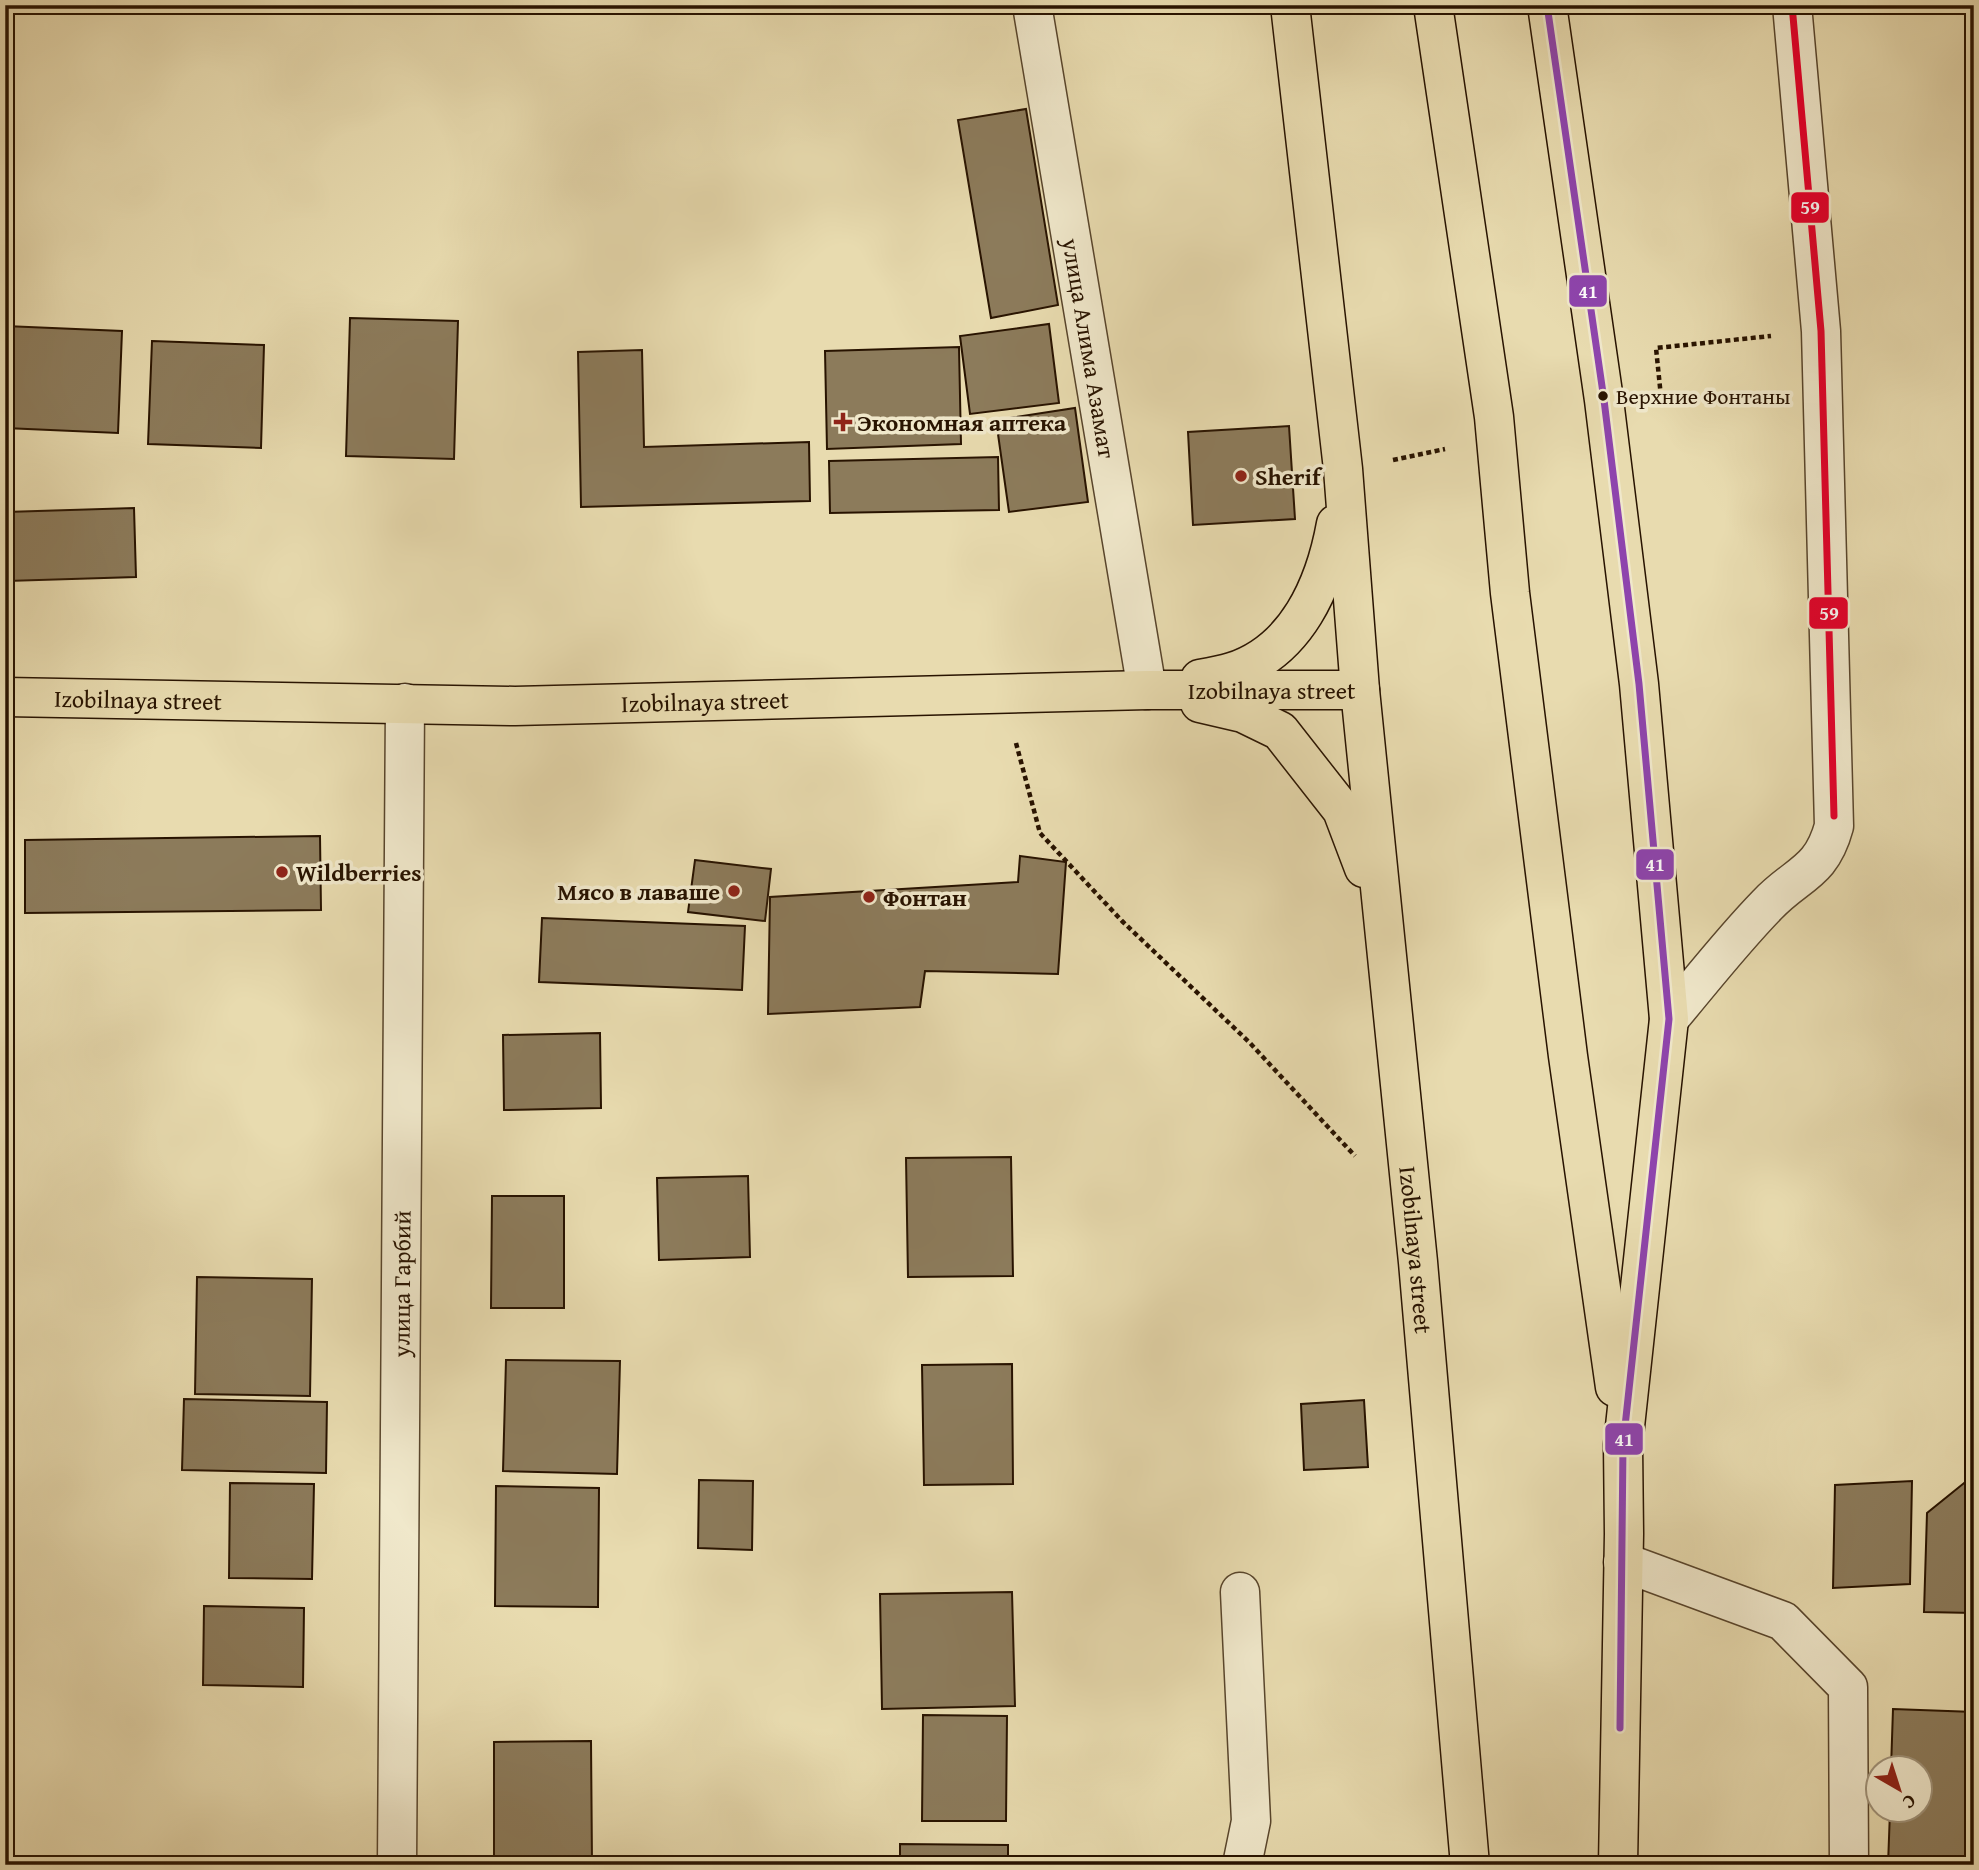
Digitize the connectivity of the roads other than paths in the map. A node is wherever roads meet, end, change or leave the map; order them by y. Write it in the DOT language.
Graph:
graph roads {
  1 [pos="1032,5"];
  2 [pos="1290,5"];
  3 [pos="1433,5"];
  4 [pos="1547,5"];
  5 [pos="1792,5"];
  6 [pos="1344,475"];
  7 [pos="1147,690"];
  8 [pos="1360,690"];
  9 [pos="5,697"];
  10 [pos="405,703"];
  11 [pos="1386,947"];
  12 [pos="1669,1019"];
  13 [pos="1623,1445"];
  14 [pos="1623,1562"];
  15 [pos="1240,1592"];
  16 [pos="397,1865"];
  17 [pos="1242,1865"];
  18 [pos="1470,1865"];
  19 [pos="1618,1865"];
  20 [pos="1849,1865"];
  1 -- 7 [label="street, улица Алима Азамат"];
  2 -- 6 [label="main road"];
  3 -- 13 [label="main road"];
  4 -- 12 [label="main road"];
  5 -- 12 [label="street"];
  6 -- 7 [label="main road"];
  6 -- 8 [label="main road"];
  7 -- 8 [label="main road, Izobilnaya street"];
  7 -- 10 [label="main road, Izobilnaya street"];
  7 -- 11 [label="main road"];
  8 -- 11 [label="main road, Izobilnaya street"];
  9 -- 10 [label="main road, Izobilnaya street"];
  10 -- 16 [label="street, улица Гарбий"];
  11 -- 18 [label="main road, Izobilnaya street"];
  12 -- 13 [label="main road"];
  13 -- 14 [label="main road"];
  14 -- 19 [label="main road"];
  14 -- 20 [label="street"];
  15 -- 17 [label="street"];
}
